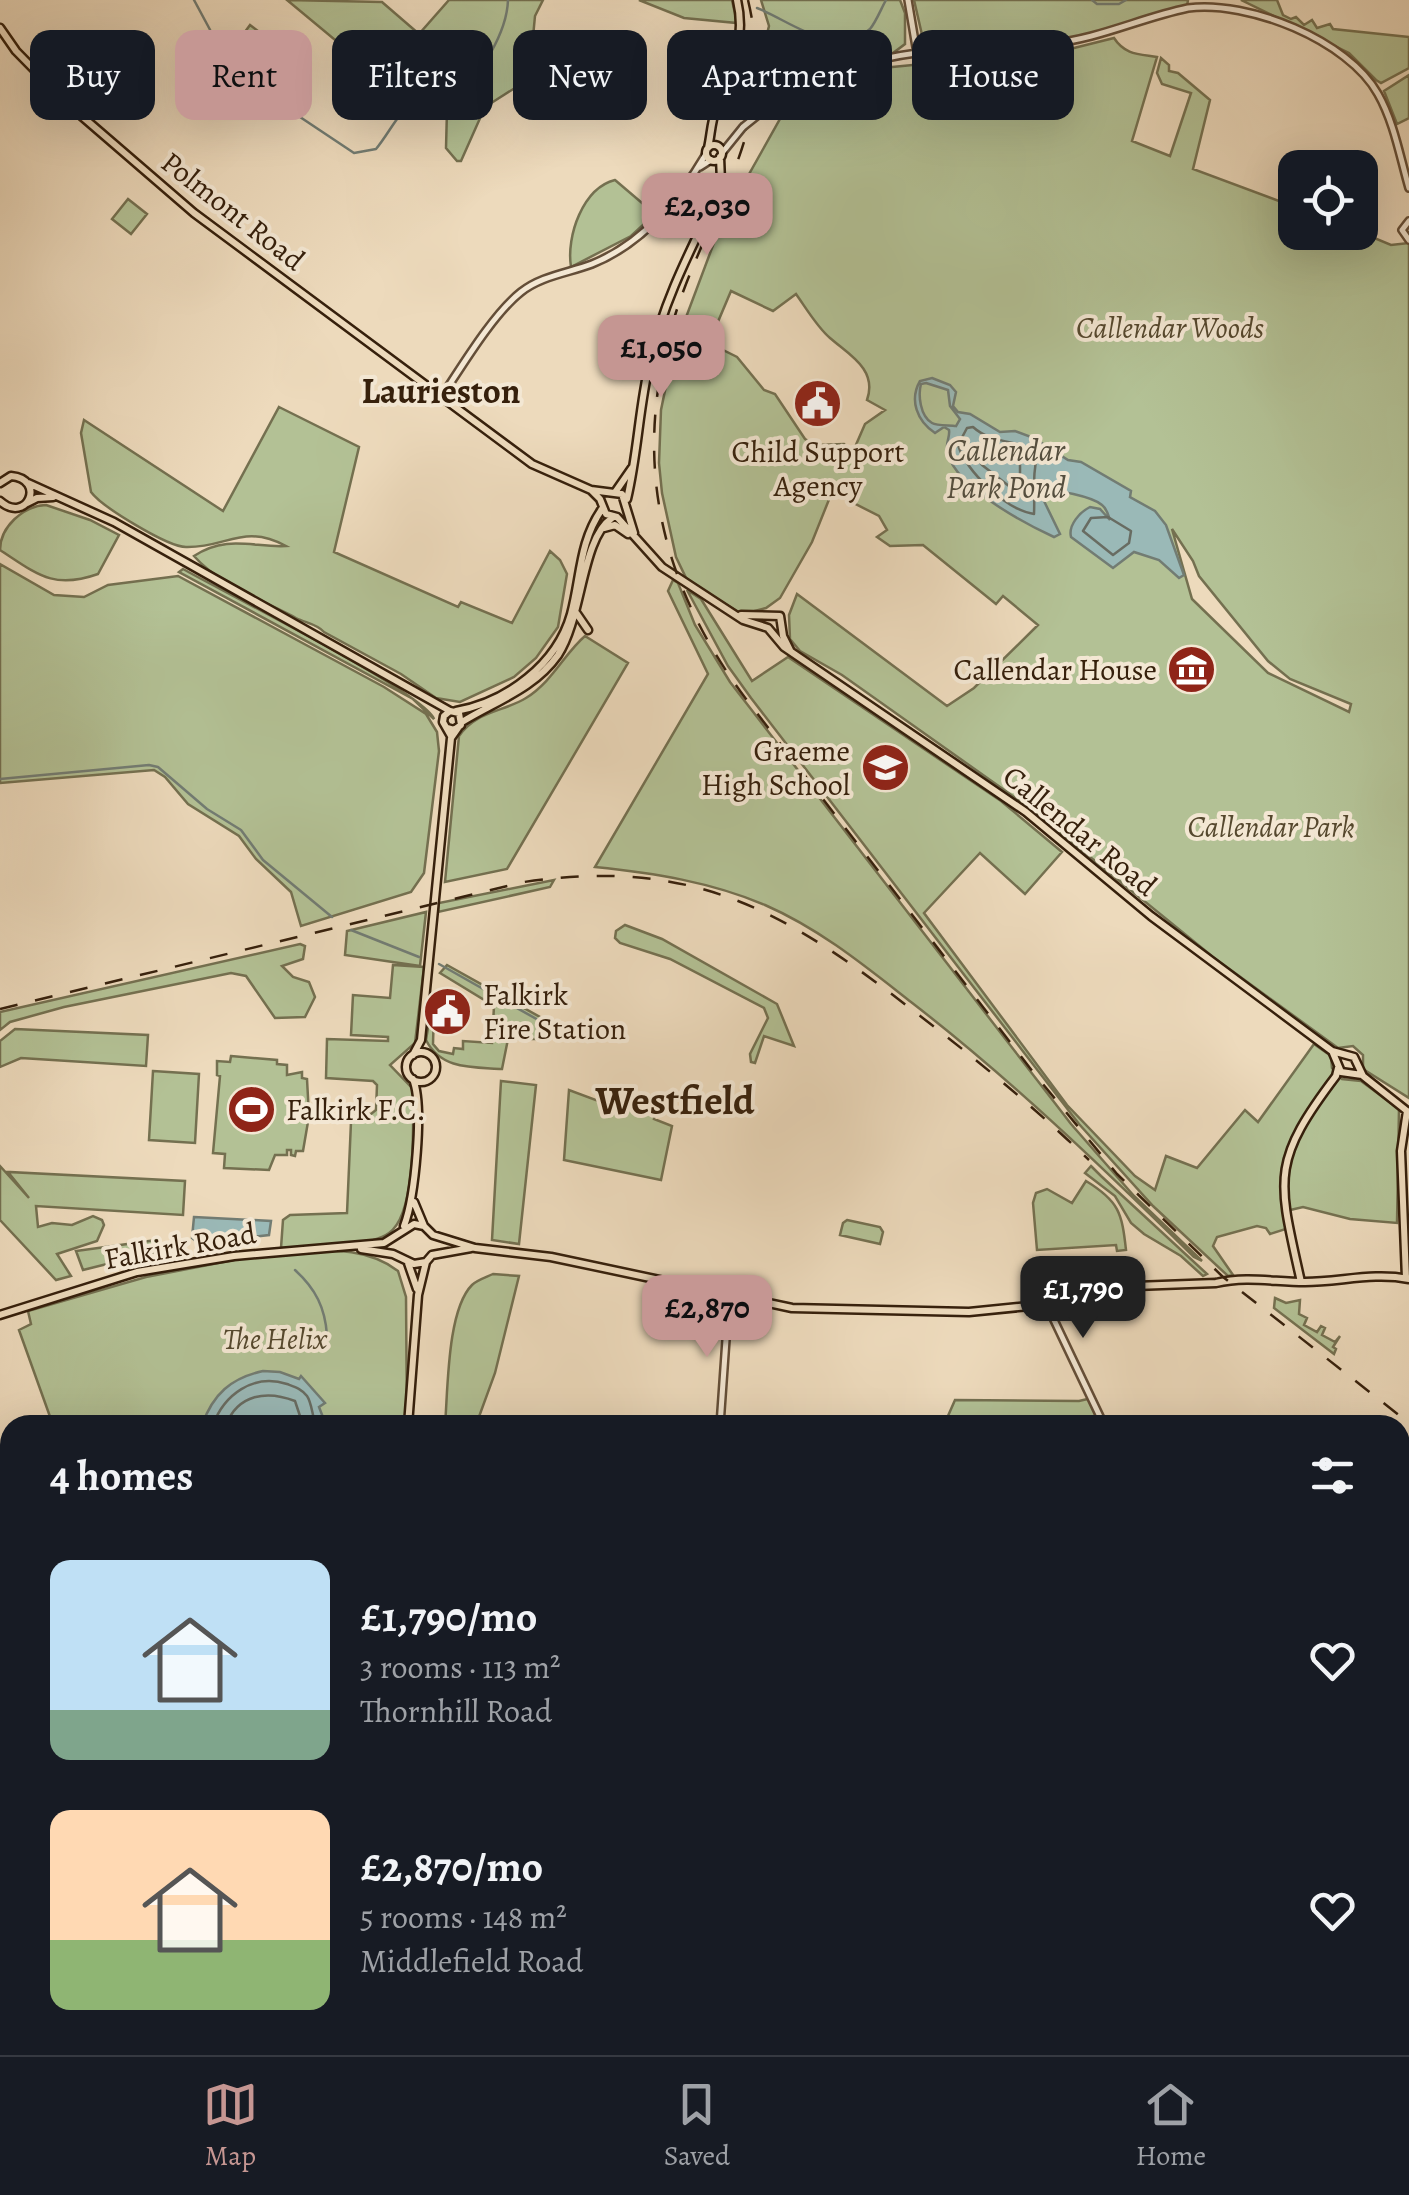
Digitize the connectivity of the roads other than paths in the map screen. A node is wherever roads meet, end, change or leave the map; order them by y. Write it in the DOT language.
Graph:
graph roads {
  1 [pos="736,0"];
  2 [pos="908,0"];
  3 [pos="0,28"];
  4 [pos="913,30"];
  5 [pos="1074,40"];
  6 [pos="912,55"];
  7 [pos="714,153"];
  8 [pos="1409,188"];
  9 [pos="1409,220"];
  10 [pos="1409,240"];
  11 [pos="442,396"];
  12 [pos="636,461"];
  13 [pos="0,475"];
  14 [pos="11,476"];
  15 [pos="0,483"];
  16 [pos="28,484"];
  17 [pos="591,490"];
  18 [pos="613,492"];
  19 [pos="54,497"];
  20 [pos="0,501"];
  21 [pos="26,503"];
  22 [pos="627,504"];
  23 [pos="605,518"];
  24 [pos="639,542"];
  25 [pos="577,613"];
  26 [pos="734,614"];
  27 [pos="769,616"];
  28 [pos="769,629"];
  29 [pos="781,629"];
  30 [pos="571,633"];
  31 [pos="794,654"];
  32 [pos="450,713"];
  33 [pos="460,725"];
  34 [pos="447,728"];
  35 [pos="452,738"];
  36 [pos="421,1040"];
  37 [pos="429,1054"];
  38 [pos="413,1055"];
  39 [pos="1356,1066"];
  40 [pos="1341,1068"];
  41 [pos="1363,1076"];
  42 [pos="412,1079"];
  43 [pos="428,1080"];
  44 [pos="418,1096"];
  45 [pos="1408,1117"];
  46 [pos="413,1196"];
  47 [pos="424,1226"];
  48 [pos="404,1228"];
  49 [pos="433,1235"];
  50 [pos="397,1236"];
  51 [pos="350,1247"];
  52 [pos="476,1248"];
  53 [pos="429,1258"];
  54 [pos="404,1260"];
  55 [pos="1407,1274"];
  56 [pos="1247,1278"];
  57 [pos="1301,1282"];
  58 [pos="1160,1286"];
  59 [pos="716,1294"];
  60 [pos="418,1295"];
  61 [pos="729,1297"];
  62 [pos="1044,1299"];
  63 [pos="0,1317"];
  64 [pos="727,1320"];
  65 [pos="409,1415"];
  66 [pos="721,1415"];
  67 [pos="1099,1415"];
  1 -- 7 [label="main road"];
  2 -- 4 [label="street"];
  3 -- 11 [label="main road, Polmont Road"];
  5 -- 8 [label="street"];
  6 -- 7 [label="street, bridge"];
  7 -- 11 [label="street"];
  7 -- 12 [label="main road"];
  9 -- 10 [label="street"];
  11 -- 17 [label="main road, Polmont Road"];
  12 -- 18 [label="main road"];
  12 -- 22 [label="main road"];
  13 -- 14 [label="main road"];
  14 -- 15 [label="main road"];
  14 -- 16 [label="main road"];
  16 -- 19 [label="main road"];
  16 -- 21 [label="main road"];
  17 -- 18 [label="main road"];
  17 -- 23 [label="main road, Callendar Road"];
  18 -- 22 [label="main road"];
  18 -- 23 [label="main road"];
  19 -- 21 [label="main road"];
  19 -- 32 [label="main road"];
  20 -- 21 [label="main road"];
  22 -- 23 [label="main road"];
  22 -- 24 [label="main road"];
  23 -- 24 [label="main road, Callendar Road"];
  23 -- 25 [label="main road"];
  23 -- 32 [label="main road"];
  24 -- 26 [label="main road, Callendar Road"];
  25 -- 30 [label="main road"];
  25 -- 30 [label="main road"];
  26 -- 27 [label="main road, Callendar Road"];
  26 -- 28 [label="main road, Callendar Road"];
  27 -- 28 [label="main road"];
  27 -- 29 [label="main road, Callendar Road"];
  28 -- 29 [label="main road"];
  28 -- 31 [label="main road, Callendar Road"];
  29 -- 31 [label="main road, Callendar Road"];
  30 -- 33 [label="main road"];
  31 -- 40 [label="main road, Callendar Road"];
  32 -- 33 [label="main road"];
  32 -- 34 [label="main road"];
  33 -- 34 [label="main road"];
  33 -- 35 [label="main road"];
  34 -- 35 [label="main road"];
  35 -- 36 [label="main road"];
  36 -- 37 [label="main road"];
  36 -- 38 [label="main road"];
  37 -- 38 [label="main road"];
  37 -- 43 [label="main road"];
  38 -- 42 [label="main road"];
  39 -- 40 [label="main road"];
  39 -- 40 [label="main road, Callendar Road"];
  39 -- 41 [label="main road, Callendar Road"];
  40 -- 41 [label="main road, Callendar Road"];
  40 -- 57 [label="main road"];
  41 -- 45 [label="main road, Callendar Road"];
  42 -- 43 [label="main road"];
  42 -- 44 [label="main road"];
  43 -- 44 [label="main road"];
  44 -- 46 [label="main road"];
  45 -- 55 [label="main road"];
  46 -- 47 [label="main road"];
  46 -- 48 [label="main road"];
  47 -- 48 [label="main road"];
  47 -- 49 [label="main road"];
  48 -- 50 [label="main road"];
  49 -- 52 [label="main road"];
  49 -- 53 [label="main road"];
  50 -- 51 [label="main road, Falkirk Road"];
  50 -- 54 [label="main road"];
  51 -- 54 [label="main road, Falkirk Road"];
  51 -- 63 [label="main road, Falkirk Road"];
  52 -- 53 [label="main road"];
  52 -- 59 [label="main road"];
  53 -- 54 [label="main road"];
  53 -- 60 [label="main road"];
  54 -- 60 [label="main road"];
  55 -- 57 [label="main road"];
  56 -- 57 [label="main road"];
  56 -- 58 [label="main road"];
  56 -- 58 [label="main road"];
  58 -- 62 [label="main road"];
  59 -- 61 [label="main road"];
  59 -- 64 [label="street"];
  60 -- 65 [label="main road"];
  61 -- 62 [label="main road"];
  61 -- 64 [label="street"];
  62 -- 67 [label="street"];
  64 -- 66 [label="street"];
}
